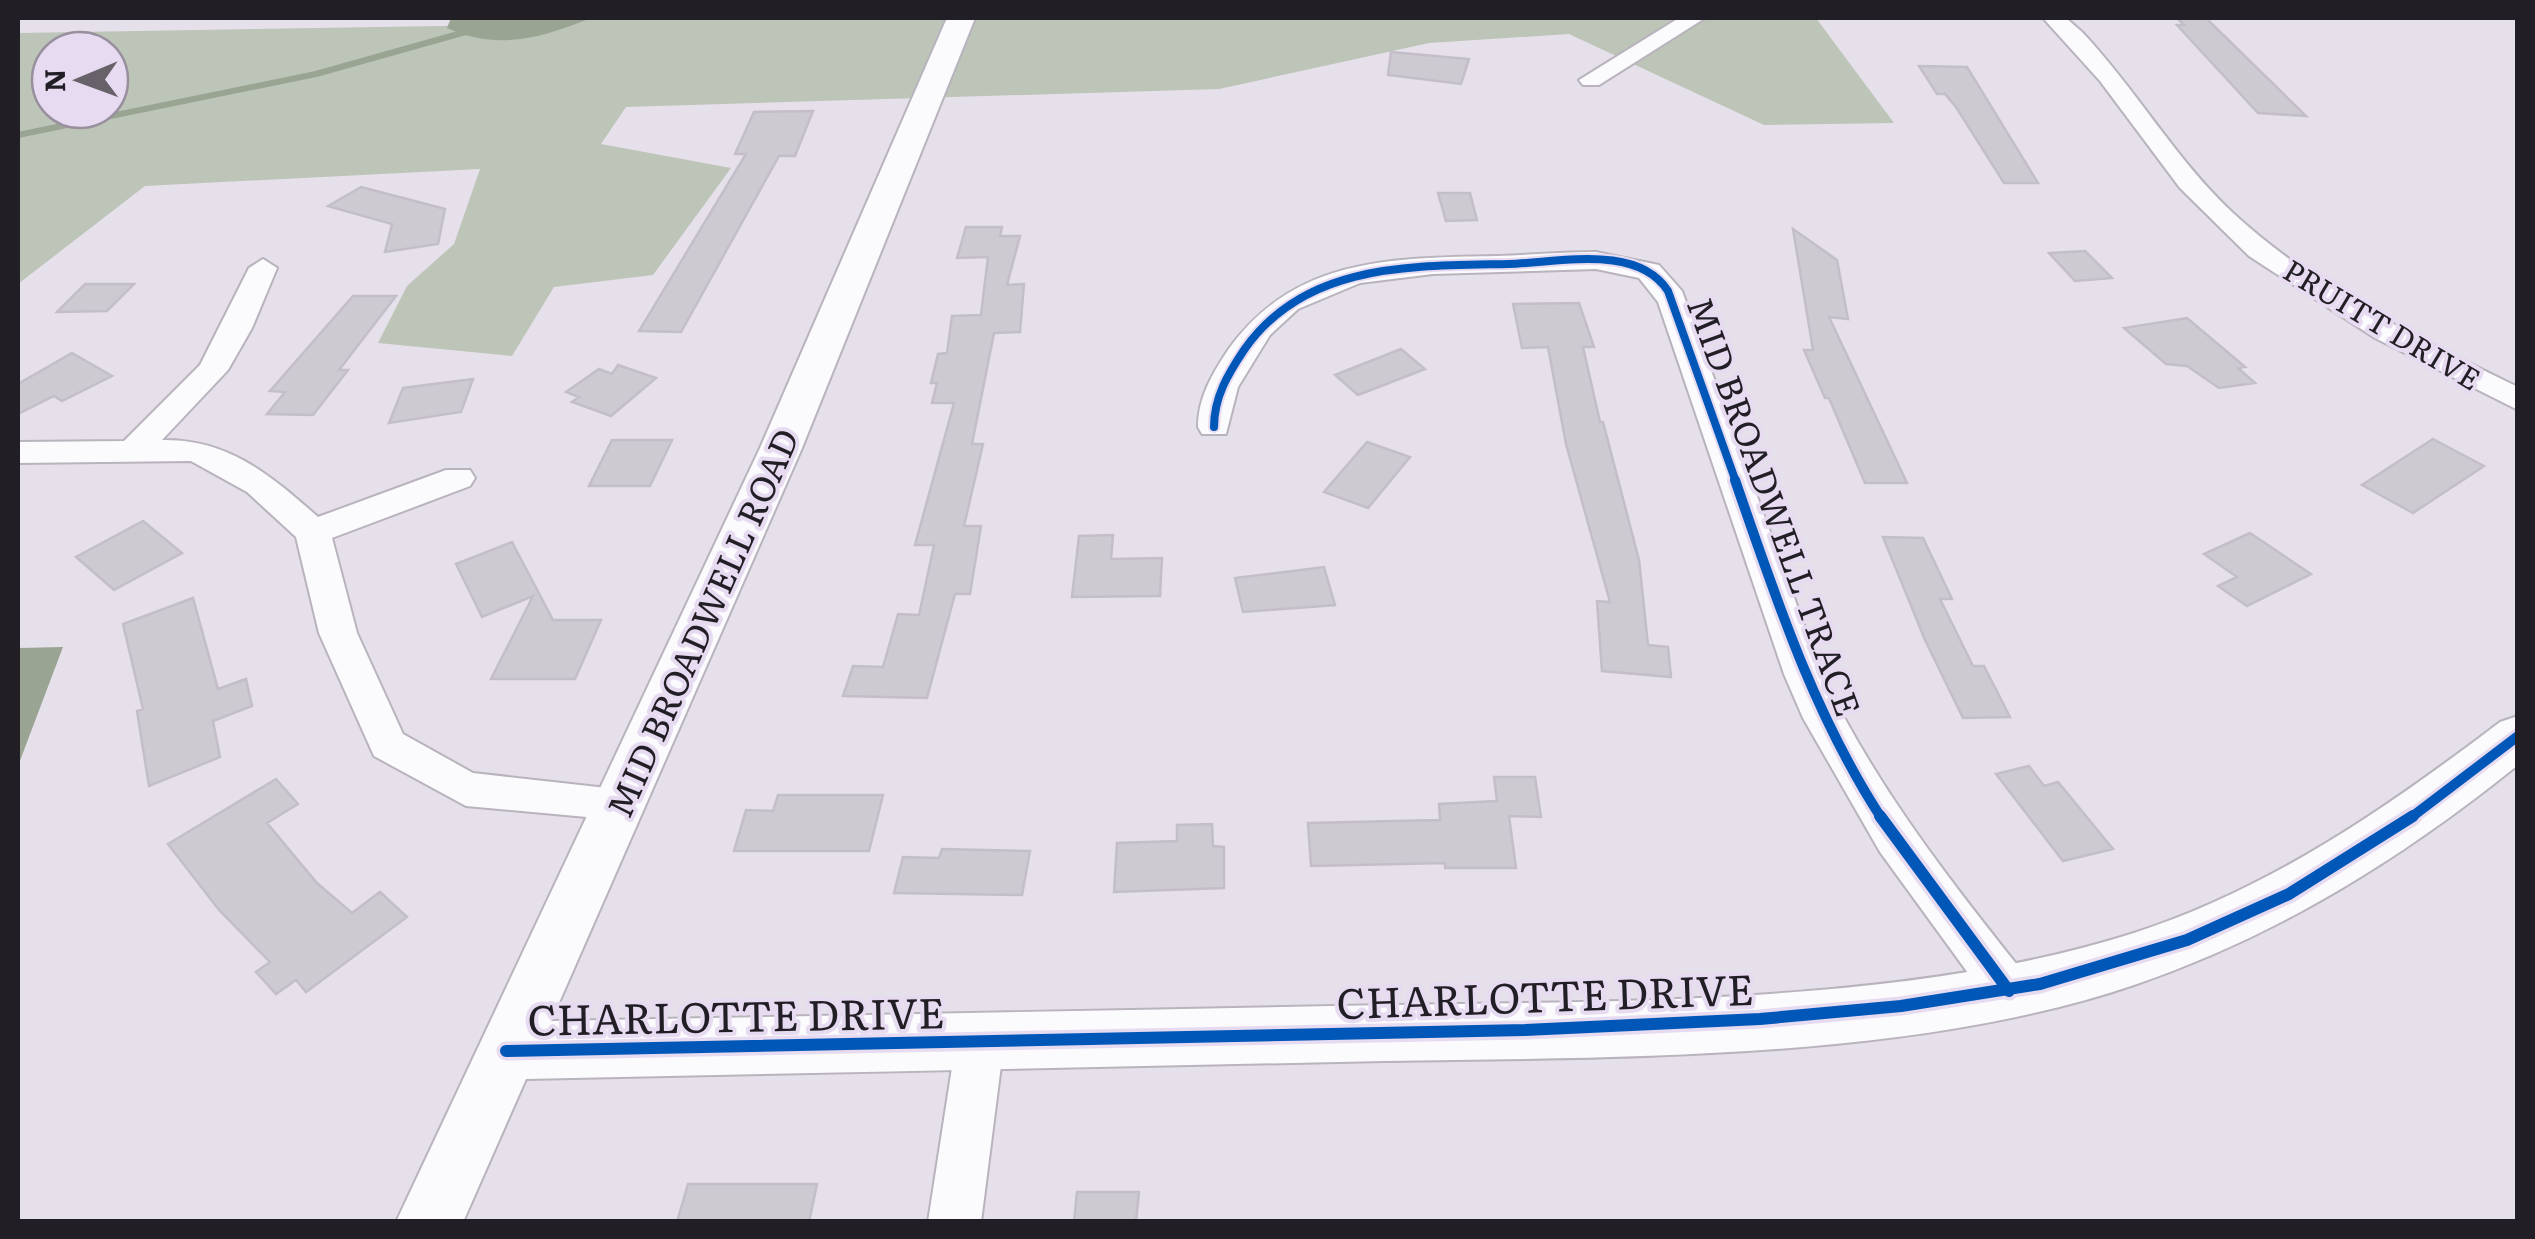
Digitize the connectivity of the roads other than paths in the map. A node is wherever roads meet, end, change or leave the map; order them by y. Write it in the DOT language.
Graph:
graph roads {
  1 [pos="961,18"];
  2 [pos="1694,18"];
  3 [pos="2054,18"];
  4 [pos="1591,80"];
  5 [pos="263,268"];
  6 [pos="2518,400"];
  7 [pos="1214,427"];
  8 [pos="134,450"];
  9 [pos="18,453"];
  10 [pos="458,478"];
  11 [pos="312,532"];
  12 [pos="2518,736"];
  13 [pos="619,803"];
  14 [pos="2009,991"];
  15 [pos="980,1042"];
  16 [pos="506,1051"];
  17 [pos="430,1222"];
  18 [pos="954,1222"];
  1 -- 13 [label="street, MID BROADWELL ROAD"];
  2 -- 4 [label="street"];
  3 -- 6 [label="street, PRUITT DRIVE"];
  5 -- 8 [label="street"];
  7 -- 14 [label="street, MID BROADWELL TRACE"];
  8 -- 9 [label="street"];
  8 -- 11 [label="street"];
  10 -- 11 [label="street"];
  11 -- 13 [label="street"];
  12 -- 14 [label="street, CHARLOTTE DRIVE"];
  13 -- 16 [label="street, MID BROADWELL ROAD"];
  14 -- 15 [label="street, CHARLOTTE DRIVE"];
  15 -- 16 [label="street, CHARLOTTE DRIVE"];
  15 -- 18 [label="street"];
  16 -- 17 [label="street, MID BROADWELL ROAD"];
}
